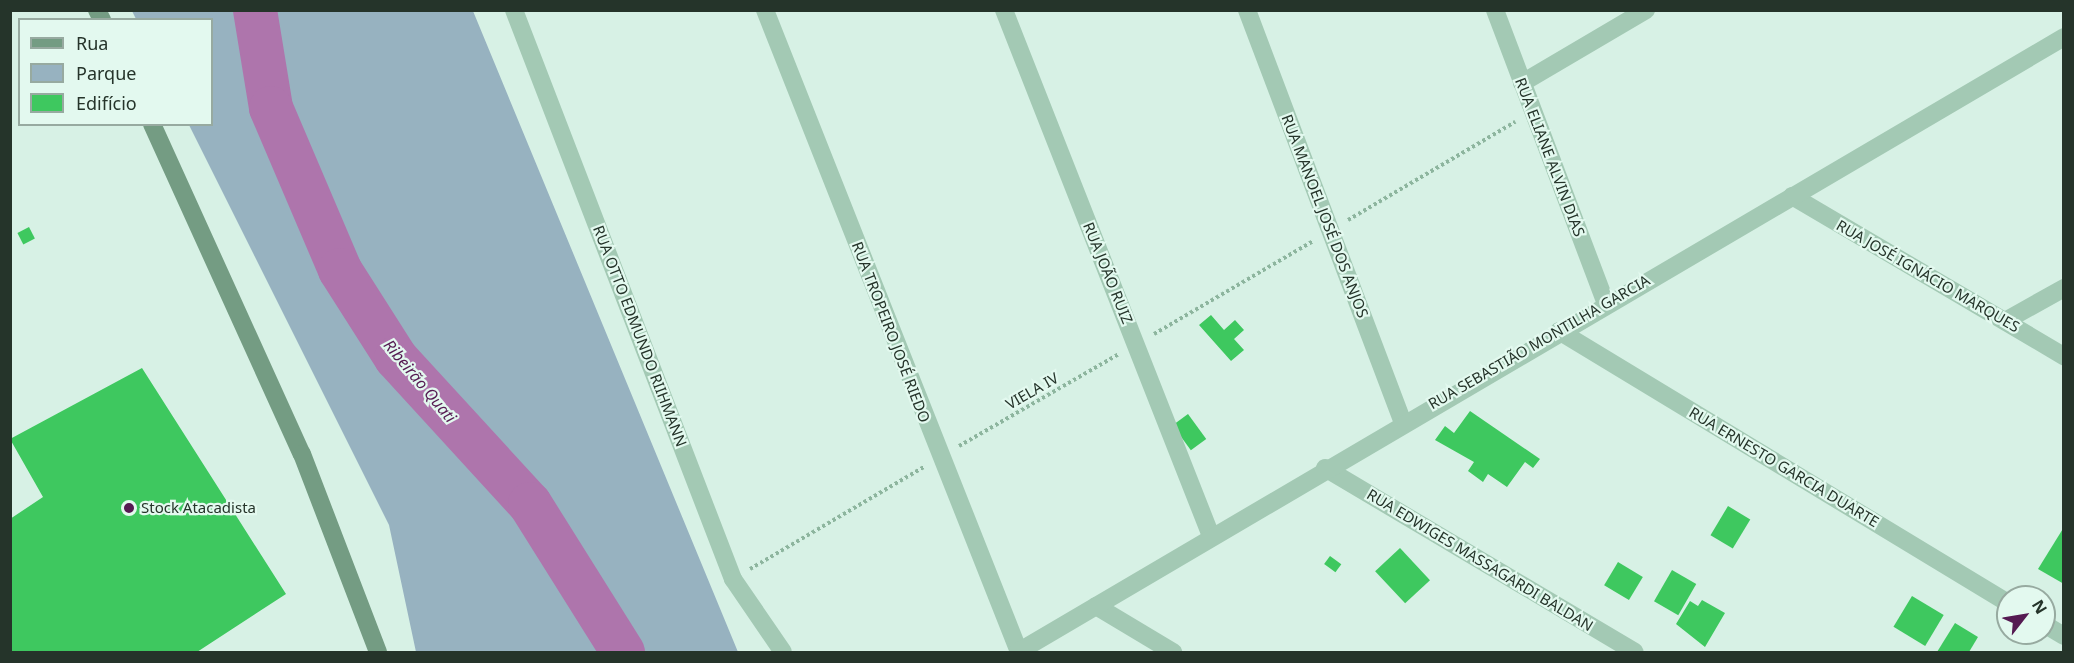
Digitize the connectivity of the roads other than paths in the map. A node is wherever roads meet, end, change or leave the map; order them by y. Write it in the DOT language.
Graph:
graph roads {
  1 [pos="514,10"];
  2 [pos="765,10"];
  3 [pos="1004,10"];
  4 [pos="1247,10"];
  5 [pos="1495,10"];
  6 [pos="1646,10"];
  7 [pos="2064,37"];
  8 [pos="1522,83"];
  9 [pos="153,126"];
  10 [pos="1792,196"];
  11 [pos="2064,288"];
  12 [pos="1606,303"];
  13 [pos="2005,321"];
  14 [pos="1559,331"];
  15 [pos="2064,356"];
  16 [pos="1403,422"];
  17 [pos="1324,468"];
  18 [pos="1211,536"];
  19 [pos="1996,596"];
  20 [pos="1096,606"];
  21 [pos="378,652"];
  22 [pos="783,652"];
  23 [pos="1018,652"];
  24 [pos="1173,652"];
  25 [pos="1635,652"];
  1 -- 22 [label="street, RUA OTTO EDMUNDO RIIHMANN"];
  2 -- 23 [label="street, RUA TROPEIRO JOSÉ RIEDO"];
  3 -- 18 [label="street, RUA JOÃO RUIZ"];
  4 -- 16 [label="street, RUA MANOEL JOSÉ DOS ANJOS"];
  5 -- 8 [label="street, RUA ELIANE ALVIN DIAS"];
  6 -- 8 [label="street"];
  7 -- 10 [label="street, RUA SEBASTIÃO MONTILHA GARCIA"];
  8 -- 12 [label="street, RUA ELIANE ALVIN DIAS"];
  9 -- 21 [label="street"];
  10 -- 12 [label="street, RUA SEBASTIÃO MONTILHA GARCIA"];
  10 -- 13 [label="street, RUA JOSÉ IGNÁCIO MARQUES"];
  11 -- 13 [label="street"];
  12 -- 14 [label="street, RUA SEBASTIÃO MONTILHA GARCIA"];
  13 -- 15 [label="street, RUA JOSÉ IGNÁCIO MARQUES"];
  14 -- 16 [label="street, RUA SEBASTIÃO MONTILHA GARCIA"];
  14 -- 19 [label="street, RUA ERNESTO GARCIA DUARTE"];
  16 -- 17 [label="street, RUA SEBASTIÃO MONTILHA GARCIA"];
  17 -- 18 [label="street, RUA SEBASTIÃO MONTILHA GARCIA"];
  17 -- 25 [label="street, RUA EDWIGES MASSAGARDI BALDAN"];
  18 -- 20 [label="street, RUA SEBASTIÃO MONTILHA GARCIA"];
  20 -- 23 [label="street, RUA SEBASTIÃO MONTILHA GARCIA"];
  20 -- 24 [label="street"];
}
